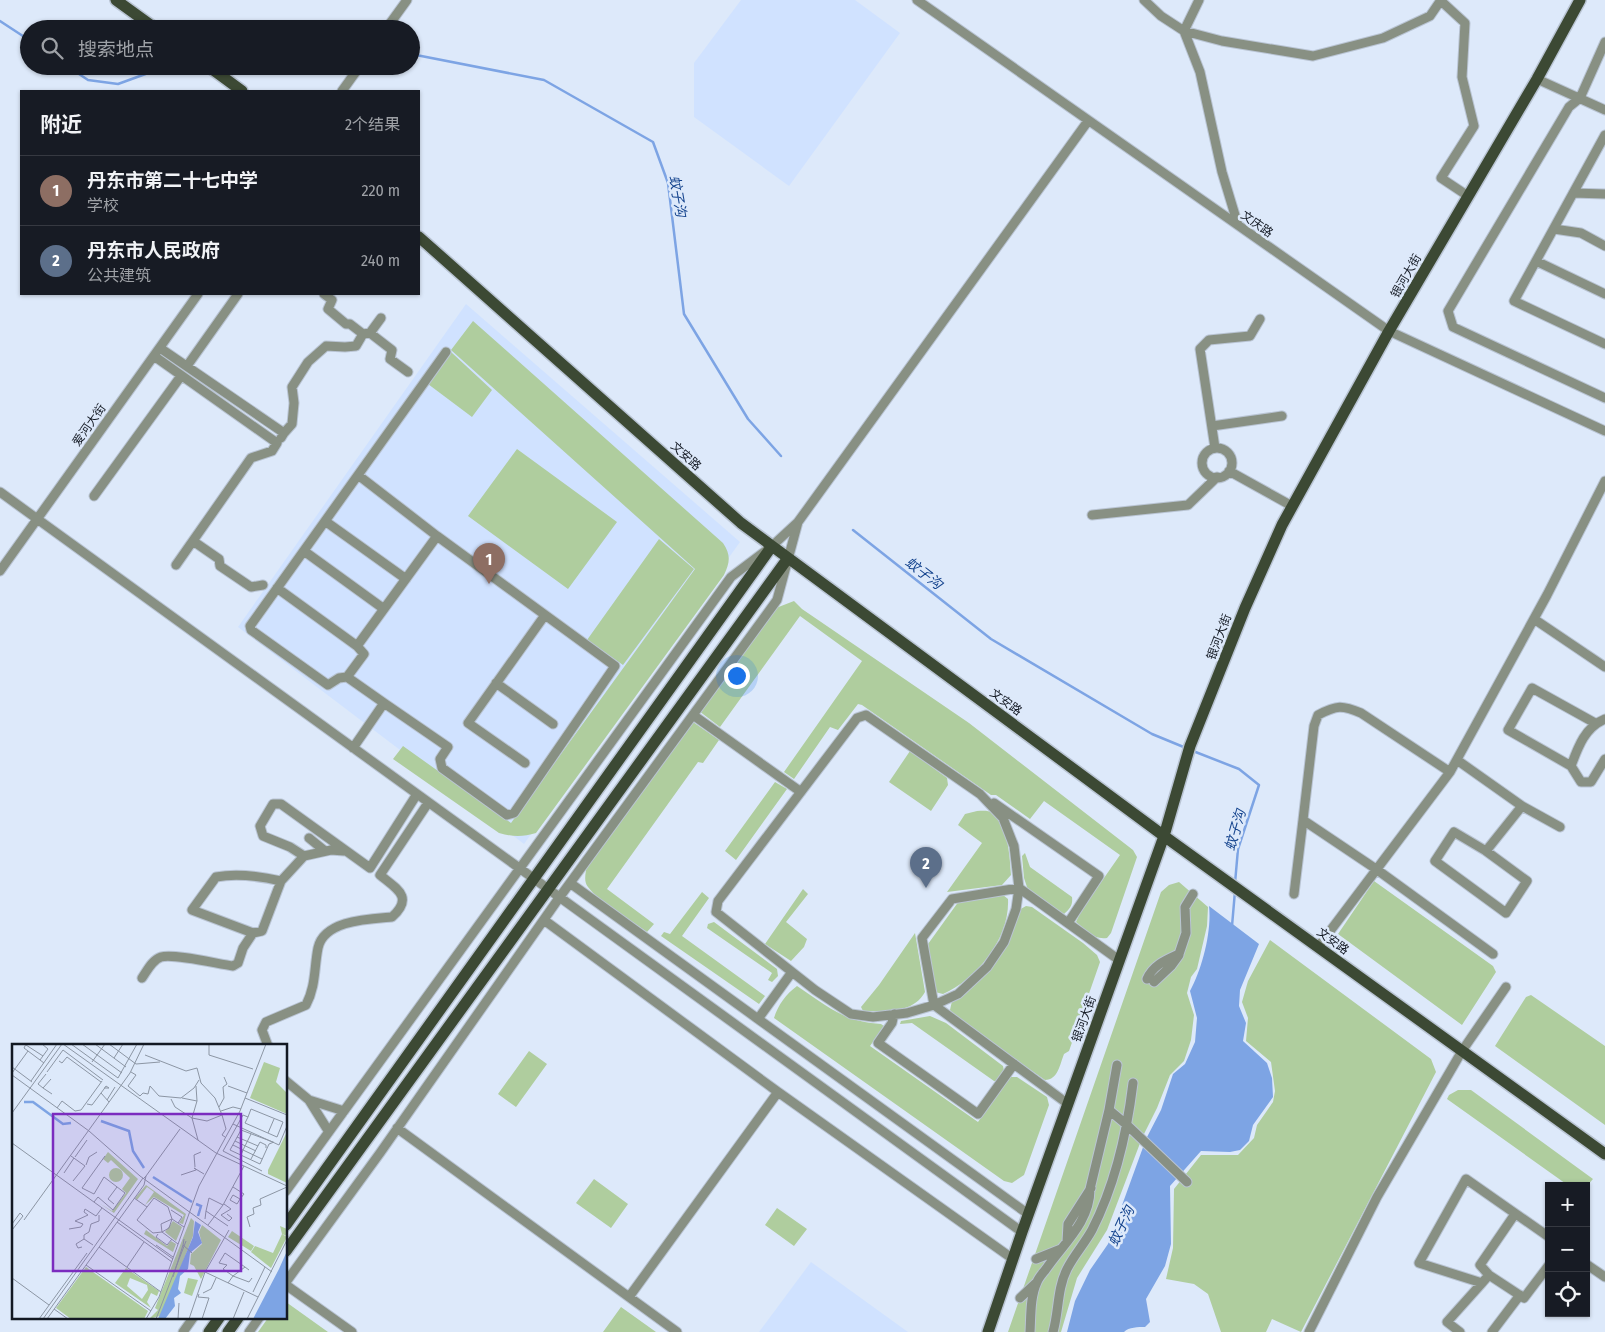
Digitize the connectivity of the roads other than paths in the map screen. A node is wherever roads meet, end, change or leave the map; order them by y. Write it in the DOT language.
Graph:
graph roads {
  1 [pos="116,0"];
  2 [pos="407,0"];
  3 [pos="917,0"];
  4 [pos="1144,0"];
  5 [pos="1199,0"];
  6 [pos="1580,0"];
  7 [pos="1441,1"];
  8 [pos="144,20"];
  9 [pos="393,20"];
  10 [pos="1184,31"];
  11 [pos="1605,42"];
  12 [pos="220,75"];
  13 [pos="354,75"];
  14 [pos="1537,79"];
  15 [pos="241,90"];
  16 [pos="343,90"];
  17 [pos="1580,98"];
  18 [pos="1605,110"];
  19 [pos="1088,121"];
  20 [pos="1605,135"];
  21 [pos="1573,193"];
  22 [pos="1605,194"];
  23 [pos="1468,196"];
  24 [pos="1238,225"];
  25 [pos="1554,228"];
  26 [pos="420,238"];
  27 [pos="1605,246"];
  28 [pos="1536,261"];
  29 [pos="1605,294"];
  30 [pos="197,295"];
  31 [pos="237,295"];
  32 [pos="325,295"];
  33 [pos="381,318"];
  34 [pos="1260,319"];
  35 [pos="1389,331"];
  36 [pos="366,333"];
  37 [pos="1604,341"];
  38 [pos="160,348"];
  39 [pos="446,352"];
  40 [pos="154,356"];
  41 [pos="187,366"];
  42 [pos="408,372"];
  43 [pos="181,376"];
  44 [pos="1605,398"];
  45 [pos="1282,416"];
  46 [pos="1212,426"];
  47 [pos="1605,431"];
  48 [pos="284,433"];
  49 [pos="277,443"];
  50 [pos="1215,448"];
  51 [pos="1229,471"];
  52 [pos="358,475"];
  53 [pos="1217,477"];
  54 [pos="1605,481"];
  55 [pos="0,492"];
  56 [pos="94,496"];
  57 [pos="1292,506"];
  58 [pos="1092,515"];
  59 [pos="38,520"];
  60 [pos="325,521"];
  61 [pos="798,522"];
  62 [pos="438,536"];
  63 [pos="193,541"];
  64 [pos="772,546"];
  65 [pos="304,551"];
  66 [pos="788,558"];
  67 [pos="176,565"];
  68 [pos="0,571"];
  69 [pos="406,579"];
  70 [pos="263,585"];
  71 [pos="277,588"];
  72 [pos="384,609"];
  73 [pos="545,615"];
  74 [pos="1534,619"];
  75 [pos="357,646"];
  76 [pos="1605,667"];
  77 [pos="347,678"];
  78 [pos="496,683"];
  79 [pos="384,703"];
  80 [pos="693,714"];
  81 [pos="1605,719"];
  82 [pos="1595,723"];
  83 [pos="553,724"];
  84 [pos="353,748"];
  85 [pos="1605,759"];
  86 [pos="1457,760"];
  87 [pos="525,764"];
  88 [pos="1571,766"];
  89 [pos="1450,772"];
  90 [pos="801,792"];
  91 [pos="417,794"];
  92 [pos="980,794"];
  93 [pos="428,802"];
  94 [pos="1522,806"];
  95 [pos="1303,820"];
  96 [pos="1560,827"];
  97 [pos="1164,836"];
  98 [pos="309,838"];
  99 [pos="324,850"];
  100 [pos="347,851"];
  101 [pos="1486,851"];
  102 [pos="304,856"];
  103 [pos="370,868"];
  104 [pos="521,869"];
  105 [pos="1376,869"];
  106 [pos="380,875"];
  107 [pos="534,879"];
  108 [pos="281,881"];
  109 [pos="570,883"];
  110 [pos="1019,888"];
  111 [pos="548,889"];
  112 [pos="1193,894"];
  113 [pos="1294,894"];
  114 [pos="560,898"];
  115 [pos="544,920"];
  116 [pos="1068,923"];
  117 [pos="253,933"];
  118 [pos="1318,947"];
  119 [pos="1493,954"];
  120 [pos="1119,960"];
  121 [pos="792,972"];
  122 [pos="142,978"];
  123 [pos="1150,980"];
  124 [pos="1506,986"];
  125 [pos="934,1004"];
  126 [pos="894,1014"];
  127 [pos="758,1019"];
  128 [pos="267,1044"];
  129 [pos="1462,1051"];
  130 [pos="1014,1064"];
  131 [pos="1117,1065"];
  132 [pos="288,1083"];
  133 [pos="1133,1083"];
  134 [pos="778,1092"];
  135 [pos="309,1100"];
  136 [pos="1068,1104"];
  137 [pos="1109,1110"];
  138 [pos="344,1111"];
  139 [pos="1127,1125"];
  140 [pos="397,1128"];
  141 [pos="330,1132"];
  142 [pos="1605,1154"];
  143 [pos="1187,1182"];
  144 [pos="288,1188"];
  145 [pos="1028,1214"];
  146 [pos="1515,1214"];
  147 [pos="288,1222"];
  148 [pos="1022,1232"];
  149 [pos="1545,1234"];
  150 [pos="1064,1245"];
  151 [pos="288,1248"];
  152 [pos="1013,1259"];
  153 [pos="1036,1259"];
  154 [pos="1590,1267"];
  155 [pos="1545,1270"];
  156 [pos="1489,1275"];
  157 [pos="1605,1277"];
  158 [pos="288,1280"];
  159 [pos="1037,1282"];
  160 [pos="288,1284"];
  161 [pos="1482,1284"];
  162 [pos="1520,1295"];
  163 [pos="629,1297"];
  164 [pos="1020,1298"];
  165 [pos="192,1320"];
  166 [pos="218,1320"];
  167 [pos="237,1320"];
  168 [pos="258,1320"];
  169 [pos="183,1332"];
  170 [pos="209,1332"];
  171 [pos="228,1332"];
  172 [pos="249,1332"];
  173 [pos="352,1332"];
  174 [pos="677,1332"];
  175 [pos="988,1332"];
  176 [pos="1030,1332"];
  177 [pos="1053,1332"];
  178 [pos="1309,1332"];
  179 [pos="1460,1332"];
  180 [pos="1492,1332"];
  1 -- 8 [label="main road"];
  2 -- 9 [label="street"];
  3 -- 19 [label="street, 文庆路"];
  4 -- 10 [label="street"];
  5 -- 10 [label="street"];
  6 -- 14 [label="main road, 银河大街"];
  7 -- 10 [label="street"];
  7 -- 23 [label="street"];
  10 -- 24 [label="street"];
  11 -- 17 [label="street"];
  12 -- 15 [label="main road"];
  13 -- 16 [label="street"];
  14 -- 17 [label="street"];
  14 -- 23 [label="main road, 银河大街"];
  17 -- 18 [label="street"];
  17 -- 44 [label="street"];
  19 -- 24 [label="street, 文庆路"];
  19 -- 61 [label="street"];
  20 -- 21 [label="street"];
  21 -- 22 [label="street"];
  21 -- 25 [label="street"];
  23 -- 35 [label="main road, 银河大街"];
  24 -- 35 [label="street, 文庆路"];
  25 -- 27 [label="street"];
  25 -- 28 [label="street"];
  26 -- 64 [label="main road, 文安路"];
  28 -- 29 [label="street"];
  28 -- 37 [label="street"];
  30 -- 38 [label="street, 爱河大街"];
  31 -- 41 [label="street"];
  32 -- 36 [label="street"];
  33 -- 36 [label="street"];
  34 -- 46 [label="street"];
  35 -- 47 [label="street, 文庆路"];
  35 -- 57 [label="main road, 银河大街"];
  36 -- 42 [label="street"];
  36 -- 48 [label="street"];
  38 -- 40 [label="street, 爱河大街"];
  38 -- 41 [label="street"];
  39 -- 52 [label="street"];
  40 -- 43 [label="street"];
  40 -- 59 [label="street, 爱河大街"];
  41 -- 48 [label="street"];
  43 -- 49 [label="street"];
  43 -- 56 [label="street"];
  45 -- 46 [label="street"];
  46 -- 50 [label="street"];
  48 -- 49 [label="street"];
  49 -- 63 [label="street"];
  50 -- 51 [label="street"];
  50 -- 53 [label="street"];
  51 -- 53 [label="street"];
  51 -- 57 [label="street"];
  52 -- 60 [label="street"];
  52 -- 62 [label="street"];
  53 -- 58 [label="street"];
  54 -- 74 [label="street"];
  55 -- 59 [label="street"];
  57 -- 97 [label="main road, 银河大街"];
  59 -- 68 [label="street, 爱河大街"];
  59 -- 84 [label="street"];
  60 -- 65 [label="street"];
  60 -- 69 [label="street"];
  61 -- 64 [label="street"];
  61 -- 66 [label="street"];
  62 -- 69 [label="street"];
  62 -- 73 [label="street"];
  63 -- 67 [label="street"];
  63 -- 70 [label="street"];
  64 -- 66 [label="main road, 文安路"];
  64 -- 104 [label="street"];
  64 -- 107 [label="main road"];
  65 -- 71 [label="street"];
  65 -- 72 [label="street"];
  66 -- 80 [label="street"];
  66 -- 97 [label="main road, 文安路"];
  66 -- 111 [label="main road"];
  69 -- 72 [label="street"];
  71 -- 75 [label="street"];
  71 -- 77 [label="street"];
  72 -- 75 [label="street"];
  73 -- 78 [label="street"];
  73 -- 79 [label="street"];
  74 -- 76 [label="street"];
  74 -- 86 [label="street"];
  75 -- 77 [label="street"];
  77 -- 79 [label="street"];
  78 -- 83 [label="street"];
  78 -- 87 [label="street"];
  79 -- 84 [label="street"];
  80 -- 90 [label="street"];
  80 -- 109 [label="street"];
  81 -- 82 [label="street"];
  82 -- 88 [label="street"];
  82 -- 88 [label="street"];
  84 -- 91 [label="street"];
  85 -- 88 [label="street"];
  86 -- 89 [label="street"];
  86 -- 94 [label="street"];
  89 -- 95 [label="street"];
  89 -- 105 [label="street"];
  90 -- 92 [label="street"];
  90 -- 121 [label="street"];
  91 -- 93 [label="street"];
  91 -- 103 [label="street"];
  92 -- 110 [label="street"];
  92 -- 116 [label="street"];
  93 -- 104 [label="street"];
  93 -- 106 [label="street"];
  94 -- 96 [label="street"];
  94 -- 101 [label="street"];
  95 -- 105 [label="street"];
  95 -- 113 [label="street"];
  97 -- 118 [label="main road, 文安路"];
  97 -- 120 [label="main road, 银河大街"];
  98 -- 99 [label="street"];
  99 -- 100 [label="street"];
  99 -- 102 [label="street"];
  100 -- 102 [label="street"];
  100 -- 103 [label="street"];
  101 -- 101 [label="street"];
  102 -- 108 [label="street"];
  103 -- 106 [label="street"];
  104 -- 107 [label="street"];
  104 -- 138 [label="street"];
  105 -- 118 [label="street"];
  105 -- 119 [label="street"];
  106 -- 128 [label="street"];
  107 -- 111 [label="street"];
  107 -- 147 [label="main road"];
  108 -- 117 [label="street"];
  108 -- 117 [label="street"];
  109 -- 114 [label="street"];
  109 -- 127 [label="street"];
  110 -- 116 [label="street"];
  110 -- 125 [label="street"];
  110 -- 125 [label="street"];
  111 -- 114 [label="street"];
  111 -- 151 [label="main road"];
  112 -- 123 [label="street"];
  114 -- 115 [label="street"];
  114 -- 148 [label="street"];
  115 -- 134 [label="street"];
  115 -- 140 [label="street"];
  116 -- 120 [label="street"];
  117 -- 122 [label="street"];
  118 -- 129 [label="main road, 文安路"];
  120 -- 136 [label="main road, 银河大街"];
  121 -- 126 [label="street"];
  121 -- 127 [label="street"];
  124 -- 129 [label="street"];
  125 -- 126 [label="street"];
  125 -- 130 [label="street"];
  126 -- 130 [label="street"];
  127 -- 145 [label="street"];
  129 -- 142 [label="main road, 文安路"];
  129 -- 178 [label="street"];
  130 -- 136 [label="street"];
  131 -- 137 [label="street"];
  132 -- 135 [label="street"];
  133 -- 139 [label="street"];
  134 -- 152 [label="street"];
  134 -- 163 [label="street"];
  135 -- 138 [label="street"];
  135 -- 141 [label="street"];
  136 -- 145 [label="main road, 银河大街"];
  137 -- 139 [label="street"];
  137 -- 150 [label="street"];
  138 -- 141 [label="street"];
  139 -- 143 [label="street"];
  139 -- 177 [label="street"];
  140 -- 158 [label="street"];
  140 -- 163 [label="street"];
  141 -- 144 [label="street"];
  145 -- 148 [label="main road, 银河大街"];
  146 -- 149 [label="street"];
  146 -- 156 [label="street"];
  146 -- 161 [label="street"];
  148 -- 152 [label="main road, 银河大街"];
  150 -- 153 [label="street"];
  150 -- 159 [label="street"];
  152 -- 175 [label="main road, 银河大街"];
  154 -- 157 [label="street"];
  155 -- 162 [label="street"];
  156 -- 161 [label="street"];
  156 -- 162 [label="street"];
  159 -- 164 [label="street"];
  159 -- 176 [label="street"];
  160 -- 173 [label="street"];
  161 -- 179 [label="street"];
  162 -- 180 [label="street"];
  163 -- 174 [label="street"];
  165 -- 169 [label="street"];
  166 -- 170 [label="main road"];
  167 -- 171 [label="main road"];
  168 -- 172 [label="street"];
}
